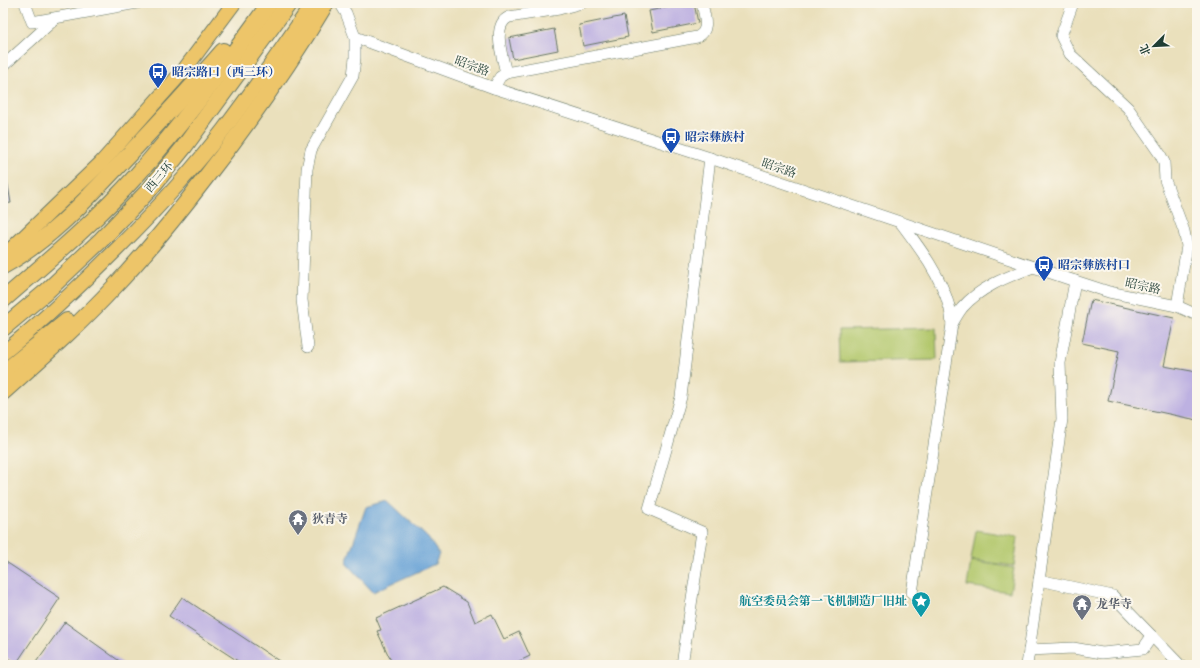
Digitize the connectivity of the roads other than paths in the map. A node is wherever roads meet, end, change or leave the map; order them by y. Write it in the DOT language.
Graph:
graph roads {
  1 [pos="25,3"];
  2 [pos="137,3"];
  3 [pos="234,3"];
  4 [pos="268,3"];
  5 [pos="289,3"];
  6 [pos="313,3"];
  7 [pos="326,3"];
  8 [pos="340,3"];
  9 [pos="582,3"];
  10 [pos="702,3"];
  11 [pos="1073,3"];
  12 [pos="57,18"];
  13 [pos="355,37"];
  14 [pos="3,66"];
  15 [pos="506,73"];
  16 [pos="494,88"];
  17 [pos="710,158"];
  18 [pos="901,223"];
  19 [pos="3,257"];
  20 [pos="133,265"];
  21 [pos="3,266"];
  22 [pos="1033,267"];
  23 [pos="1075,281"];
  24 [pos="3,300"];
  25 [pos="1177,306"];
  26 [pos="1197,315"];
  27 [pos="952,324"];
  28 [pos="3,328"];
  29 [pos="308,347"];
  30 [pos="3,353"];
  31 [pos="3,373"];
  32 [pos="3,392"];
  33 [pos="1039,580"];
  34 [pos="912,592"];
  35 [pos="1152,636"];
  36 [pos="1029,650"];
  37 [pos="682,665"];
  38 [pos="1027,665"];
  39 [pos="1180,665"];
  1 -- 12 [label="street"];
  2 -- 12 [label="street"];
  3 -- 19 [label="main road"];
  4 -- 21 [label="highway"];
  4 -- 24 [label="highway, 西三环"];
  5 -- 28 [label="highway, 西三环"];
  6 -- 30 [label="main road"];
  7 -- 20 [label="highway"];
  8 -- 13 [label="street"];
  9 -- 15 [label="street"];
  10 -- 15 [label="street"];
  11 -- 25 [label="street"];
  12 -- 14 [label="street"];
  13 -- 16 [label="street, 昭宗路"];
  13 -- 29 [label="street"];
  15 -- 16 [label="street"];
  16 -- 17 [label="street, 昭宗路"];
  17 -- 18 [label="street, 昭宗路"];
  17 -- 37 [label="street"];
  18 -- 22 [label="street, 昭宗路"];
  18 -- 27 [label="street"];
  20 -- 31 [label="highway"];
  20 -- 32 [label="highway"];
  22 -- 23 [label="street, 昭宗路"];
  22 -- 27 [label="street"];
  23 -- 25 [label="street, 昭宗路"];
  23 -- 33 [label="street"];
  25 -- 26 [label="street, 昭宗路"];
  27 -- 34 [label="street"];
  33 -- 35 [label="street"];
  33 -- 36 [label="street"];
  35 -- 36 [label="street"];
  35 -- 39 [label="street"];
  36 -- 38 [label="street"];
}
